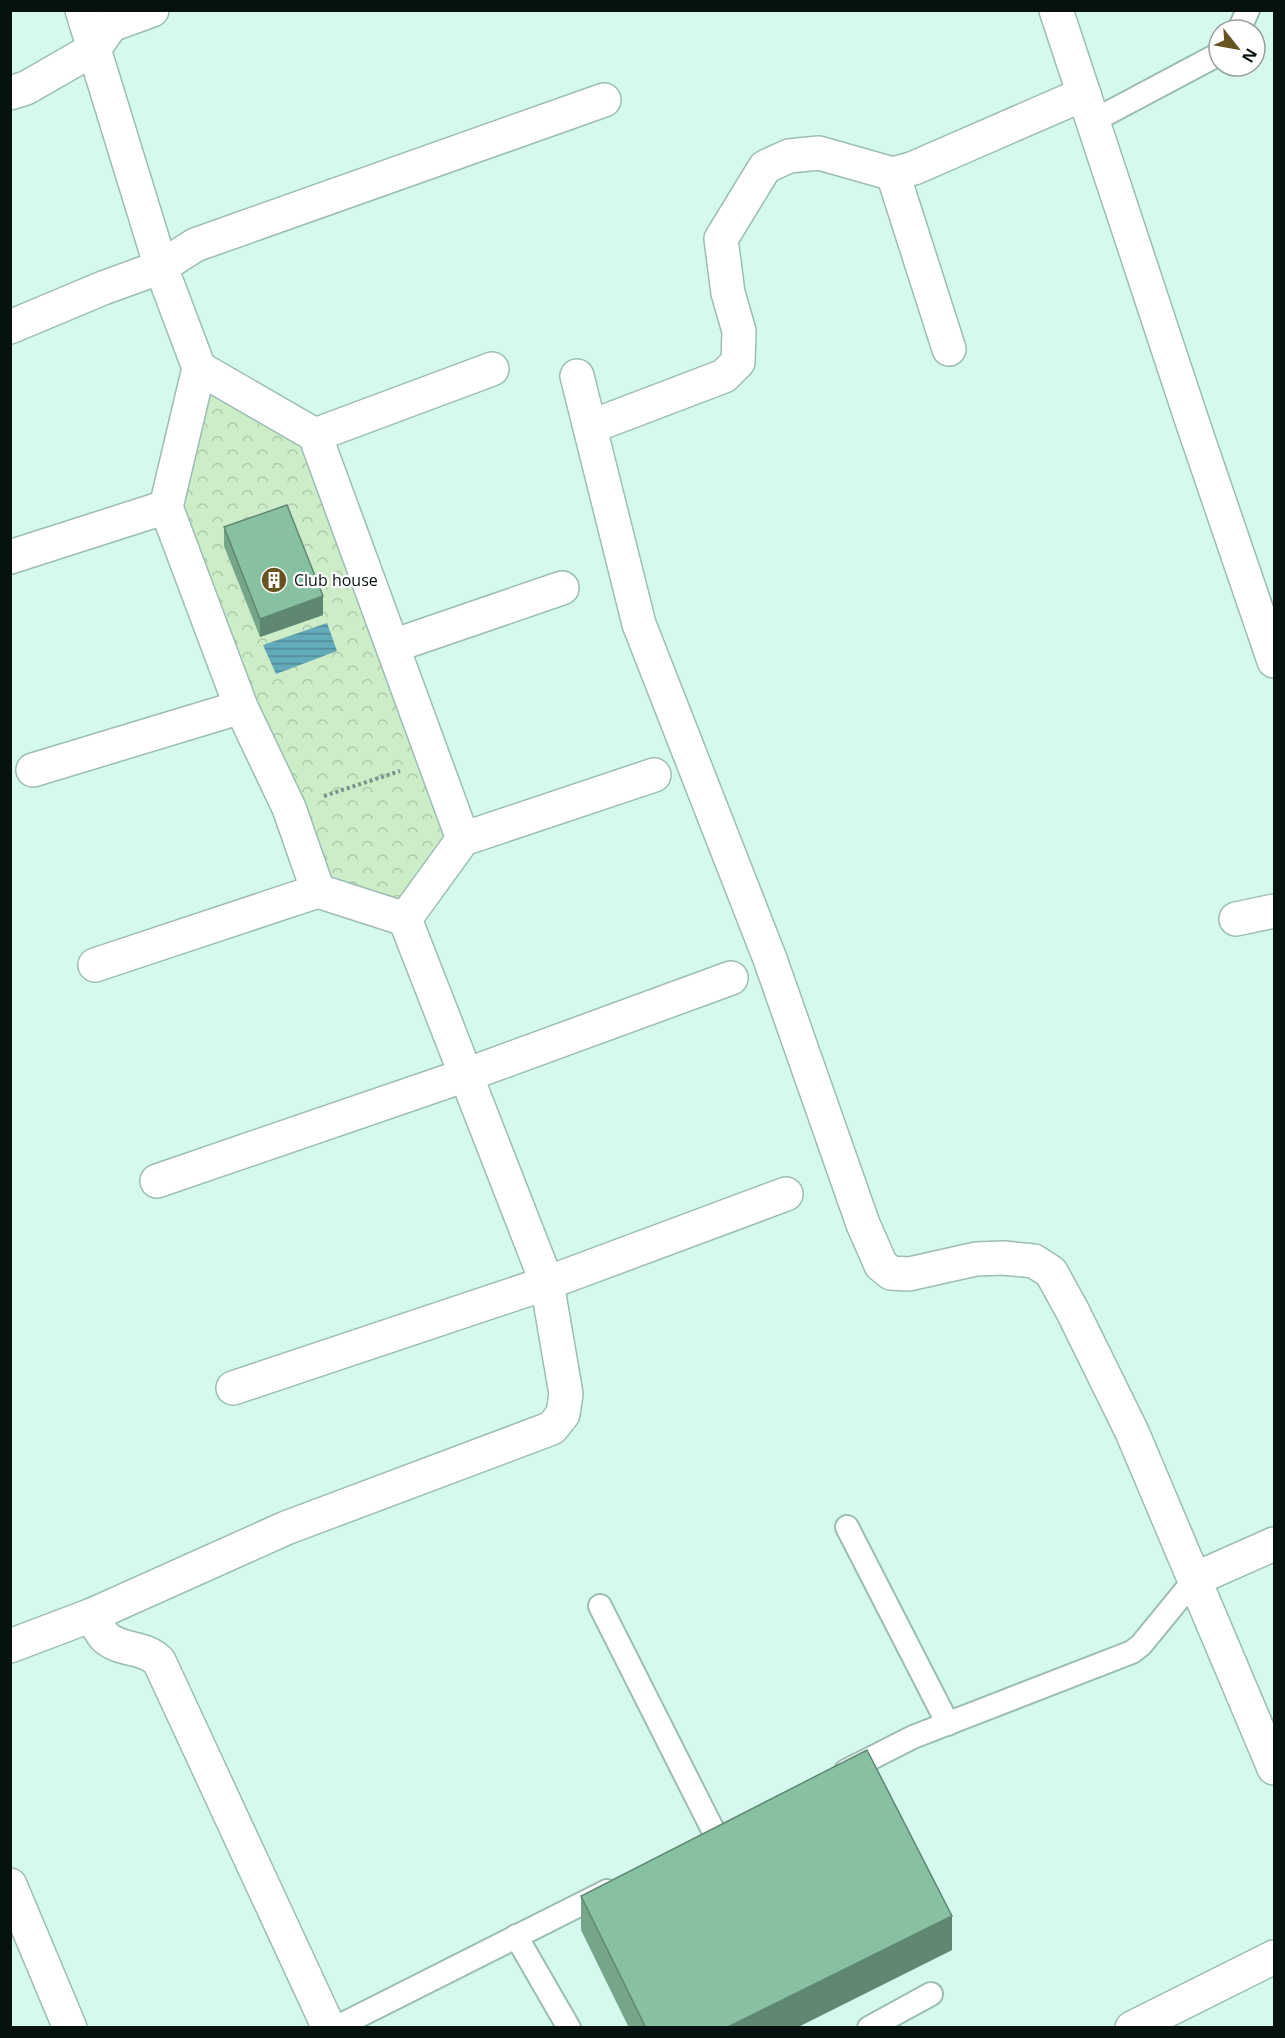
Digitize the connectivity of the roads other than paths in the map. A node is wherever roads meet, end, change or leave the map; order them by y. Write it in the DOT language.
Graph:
graph roads {
  1 [pos="82,10"];
  2 [pos="152,10"];
  3 [pos="1056,10"];
  4 [pos="94,49"];
  5 [pos="1207,59"];
  6 [pos="10,93"];
  7 [pos="604,100"];
  8 [pos="1088,108"];
  9 [pos="893,174"];
  10 [pos="161,267"];
  11 [pos="10,327"];
  12 [pos="950,349"];
  13 [pos="198,368"];
  14 [pos="492,369"];
  15 [pos="577,376"];
  16 [pos="590,428"];
  17 [pos="315,435"];
  18 [pos="166,507"];
  19 [pos="10,557"];
  20 [pos="562,588"];
  21 [pos="393,646"];
  22 [pos="1275,661"];
  23 [pos="241,707"];
  24 [pos="33,771"];
  25 [pos="654,775"];
  26 [pos="463,839"];
  27 [pos="318,891"];
  28 [pos="1275,911"];
  29 [pos="405,919"];
  30 [pos="1236,920"];
  31 [pos="95,965"];
  32 [pos="731,978"];
  33 [pos="466,1075"];
  34 [pos="157,1181"];
  35 [pos="786,1194"];
  36 [pos="547,1283"];
  37 [pos="233,1388"];
  38 [pos="847,1527"];
  39 [pos="1275,1544"];
  40 [pos="1195,1579"];
  41 [pos="600,1606"];
  42 [pos="92,1615"];
  43 [pos="10,1646"];
  44 [pos="948,1724"];
  45 [pos="1275,1768"];
  46 [pos="830,1779"];
  47 [pos="737,1826"];
  48 [pos="716,1836"];
  49 [pos="695,1847"];
  50 [pos="621,1884"];
  51 [pos="10,1885"];
  52 [pos="516,1936"];
  53 [pos="1275,1957"];
  54 [pos="931,1994"];
  55 [pos="70,2028"];
  56 [pos="329,2028"];
  57 [pos="335,2028"];
  58 [pos="569,2028"];
  59 [pos="869,2028"];
  60 [pos="1132,2028"];
  1 -- 4 [label="street"];
  2 -- 4 [label="street"];
  3 -- 8 [label="street"];
  4 -- 6 [label="street"];
  4 -- 10 [label="street"];
  5 -- 8 [label="lane"];
  7 -- 10 [label="street"];
  8 -- 9 [label="street"];
  8 -- 22 [label="street"];
  9 -- 12 [label="street"];
  9 -- 16 [label="street"];
  10 -- 11 [label="street"];
  10 -- 13 [label="street"];
  13 -- 17 [label="street"];
  13 -- 18 [label="street"];
  14 -- 17 [label="street"];
  15 -- 16 [label="street"];
  16 -- 40 [label="street"];
  17 -- 21 [label="street"];
  18 -- 19 [label="street"];
  18 -- 23 [label="street"];
  20 -- 21 [label="street"];
  21 -- 26 [label="street"];
  23 -- 24 [label="street"];
  23 -- 27 [label="street"];
  25 -- 26 [label="street"];
  26 -- 29 [label="street"];
  27 -- 29 [label="street"];
  27 -- 31 [label="street"];
  28 -- 30 [label="street"];
  29 -- 33 [label="street"];
  32 -- 33 [label="street"];
  33 -- 34 [label="street"];
  33 -- 36 [label="street"];
  35 -- 36 [label="street"];
  36 -- 37 [label="street"];
  36 -- 42 [label="street"];
  38 -- 44 [label="lane"];
  39 -- 40 [label="street"];
  40 -- 44 [label="lane"];
  40 -- 45 [label="street"];
  41 -- 48 [label="lane"];
  42 -- 43 [label="street"];
  42 -- 56 [label="street"];
  44 -- 46 [label="lane"];
  47 -- 48 [label="lane"];
  48 -- 49 [label="lane"];
  50 -- 52 [label="lane"];
  51 -- 55 [label="street"];
  52 -- 57 [label="lane"];
  52 -- 58 [label="lane"];
  53 -- 60 [label="street"];
  54 -- 59 [label="lane"];
}
